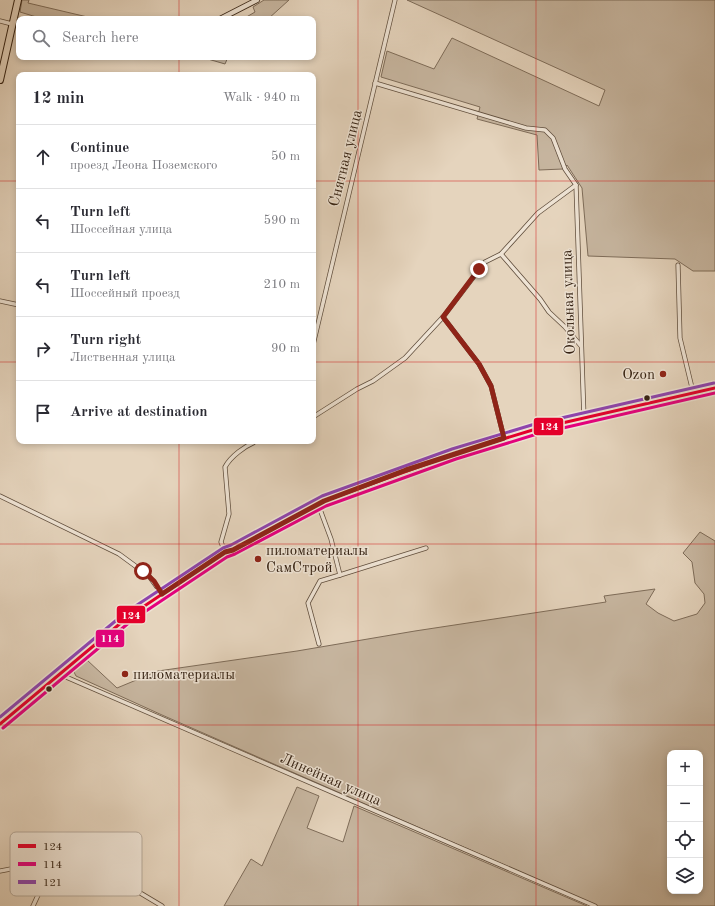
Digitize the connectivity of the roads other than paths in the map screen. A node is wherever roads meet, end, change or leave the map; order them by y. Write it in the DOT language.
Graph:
graph roads {
  1 [pos="18,0"];
  2 [pos="257,0"];
  3 [pos="395,0"];
  4 [pos="226,16"];
  5 [pos="15,20"];
  6 [pos="0,21"];
  7 [pos="0,80"];
  8 [pos="375,83"];
  9 [pos="576,185"];
  10 [pos="500,254"];
  11 [pos="678,265"];
  12 [pos="0,301"];
  13 [pos="16,304"];
  14 [pos="443,317"];
  15 [pos="316,332"];
  16 [pos="581,347"];
  17 [pos="715,388"];
  18 [pos="693,392"];
  19 [pos="316,416"];
  20 [pos="584,418"];
  21 [pos="504,438"];
  22 [pos="252,444"];
  23 [pos="0,496"];
  24 [pos="318,504"];
  25 [pos="426,548"];
  26 [pos="225,552"];
  27 [pos="340,575"];
  28 [pos="162,594"];
  29 [pos="319,644"];
  30 [pos="59,674"];
  31 [pos="0,724"];
  32 [pos="10,869"];
  33 [pos="0,871"];
  34 [pos="142,894"];
  35 [pos="38,896"];
  36 [pos="33,906"];
  37 [pos="162,906"];
  38 [pos="594,906"];
  1 -- 5 [label="highway"];
  2 -- 4 [label="street"];
  3 -- 8 [label="street, Снятная улица"];
  5 -- 6 [label="street"];
  5 -- 7 [label="highway"];
  8 -- 9 [label="street"];
  8 -- 15 [label="street, Снятная улица"];
  9 -- 10 [label="street"];
  9 -- 16 [label="street, Окольная улица"];
  10 -- 14 [label="street"];
  10 -- 16 [label="street"];
  11 -- 18 [label="street"];
  12 -- 13 [label="street"];
  14 -- 19 [label="street"];
  14 -- 21 [label="street"];
  16 -- 20 [label="street, Окольная улица"];
  17 -- 18 [label="street"];
  18 -- 20 [label="street"];
  20 -- 21 [label="street"];
  21 -- 24 [label="street"];
  22 -- 26 [label="street"];
  23 -- 28 [label="street"];
  24 -- 26 [label="street"];
  24 -- 27 [label="street"];
  25 -- 27 [label="street"];
  26 -- 28 [label="street"];
  27 -- 29 [label="street"];
  28 -- 30 [label="street"];
  30 -- 31 [label="street"];
  30 -- 38 [label="street, Линейная улица"];
  32 -- 33 [label="street"];
  34 -- 37 [label="street"];
  35 -- 36 [label="street"];
}
